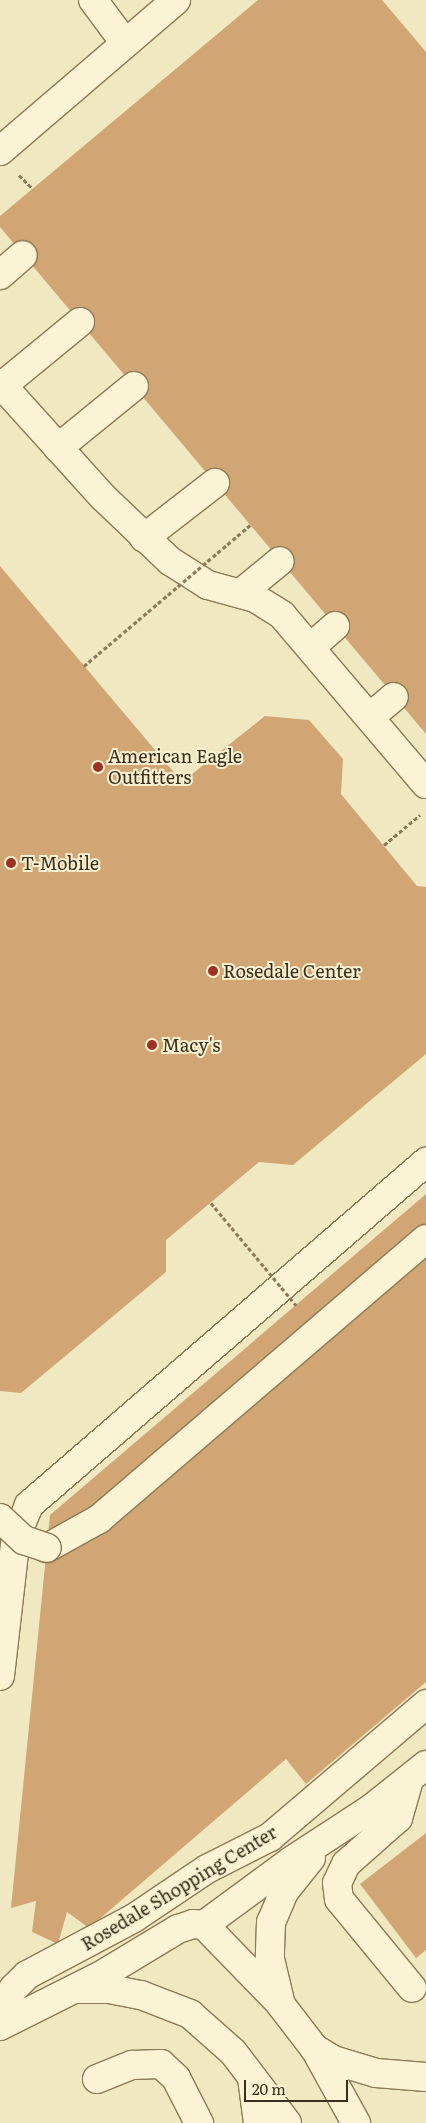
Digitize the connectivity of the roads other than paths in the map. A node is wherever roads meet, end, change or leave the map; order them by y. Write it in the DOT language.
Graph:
graph roads {
  1 [pos="93,0"];
  2 [pos="176,0"];
  3 [pos="125,43"];
  4 [pos="0,151"];
  5 [pos="23,255"];
  6 [pos="0,275"];
  7 [pos="80,322"];
  8 [pos="1,384"];
  9 [pos="134,386"];
  10 [pos="58,448"];
  11 [pos="215,483"];
  12 [pos="144,538"];
  13 [pos="280,561"];
  14 [pos="241,593"];
  15 [pos="335,626"];
  16 [pos="311,647"];
  17 [pos="394,697"];
  18 [pos="370,717"];
  19 [pos="426,784"];
  20 [pos="426,1162"];
  21 [pos="426,1239"];
  22 [pos="0,1518"];
  23 [pos="0,1676"];
  24 [pos="426,1704"];
  25 [pos="418,1772"];
  26 [pos="326,1840"];
  27 [pos="204,1925"];
  28 [pos="412,1988"];
  29 [pos="77,1989"];
  30 [pos="281,2005"];
  31 [pos="0,2010"];
  32 [pos="0,2026"];
  33 [pos="314,2048"];
  34 [pos="252,2076"];
  35 [pos="426,2076"];
  36 [pos="97,2079"];
  37 [pos="200,2123"];
  38 [pos="258,2123"];
  39 [pos="287,2123"];
  40 [pos="356,2123"];
  1 -- 3 [label="lane"];
  2 -- 3 [label="lane"];
  3 -- 4 [label="lane"];
  5 -- 6 [label="lane"];
  7 -- 8 [label="lane"];
  8 -- 10 [label="lane"];
  9 -- 10 [label="lane"];
  10 -- 12 [label="lane"];
  11 -- 12 [label="lane"];
  12 -- 14 [label="lane"];
  13 -- 14 [label="lane"];
  14 -- 16 [label="lane"];
  15 -- 16 [label="lane"];
  16 -- 18 [label="lane"];
  17 -- 18 [label="lane"];
  18 -- 19 [label="lane"];
  20 -- 23 [label="lane"];
  21 -- 22 [label="lane, bridge"];
  24 -- 31 [label="lane, Rosedale Shopping Center"];
  25 -- 26 [label="lane, Rosedale Shopping Center"];
  25 -- 28 [label="lane"];
  26 -- 27 [label="lane, Rosedale Shopping Center"];
  26 -- 30 [label="lane"];
  27 -- 29 [label="lane, Rosedale Shopping Center"];
  27 -- 30 [label="lane"];
  29 -- 32 [label="lane, Rosedale Shopping Center"];
  29 -- 34 [label="lane"];
  30 -- 33 [label="lane"];
  33 -- 35 [label="lane"];
  33 -- 40 [label="lane"];
  34 -- 38 [label="lane"];
  34 -- 39 [label="lane"];
  36 -- 37 [label="lane"];
}
